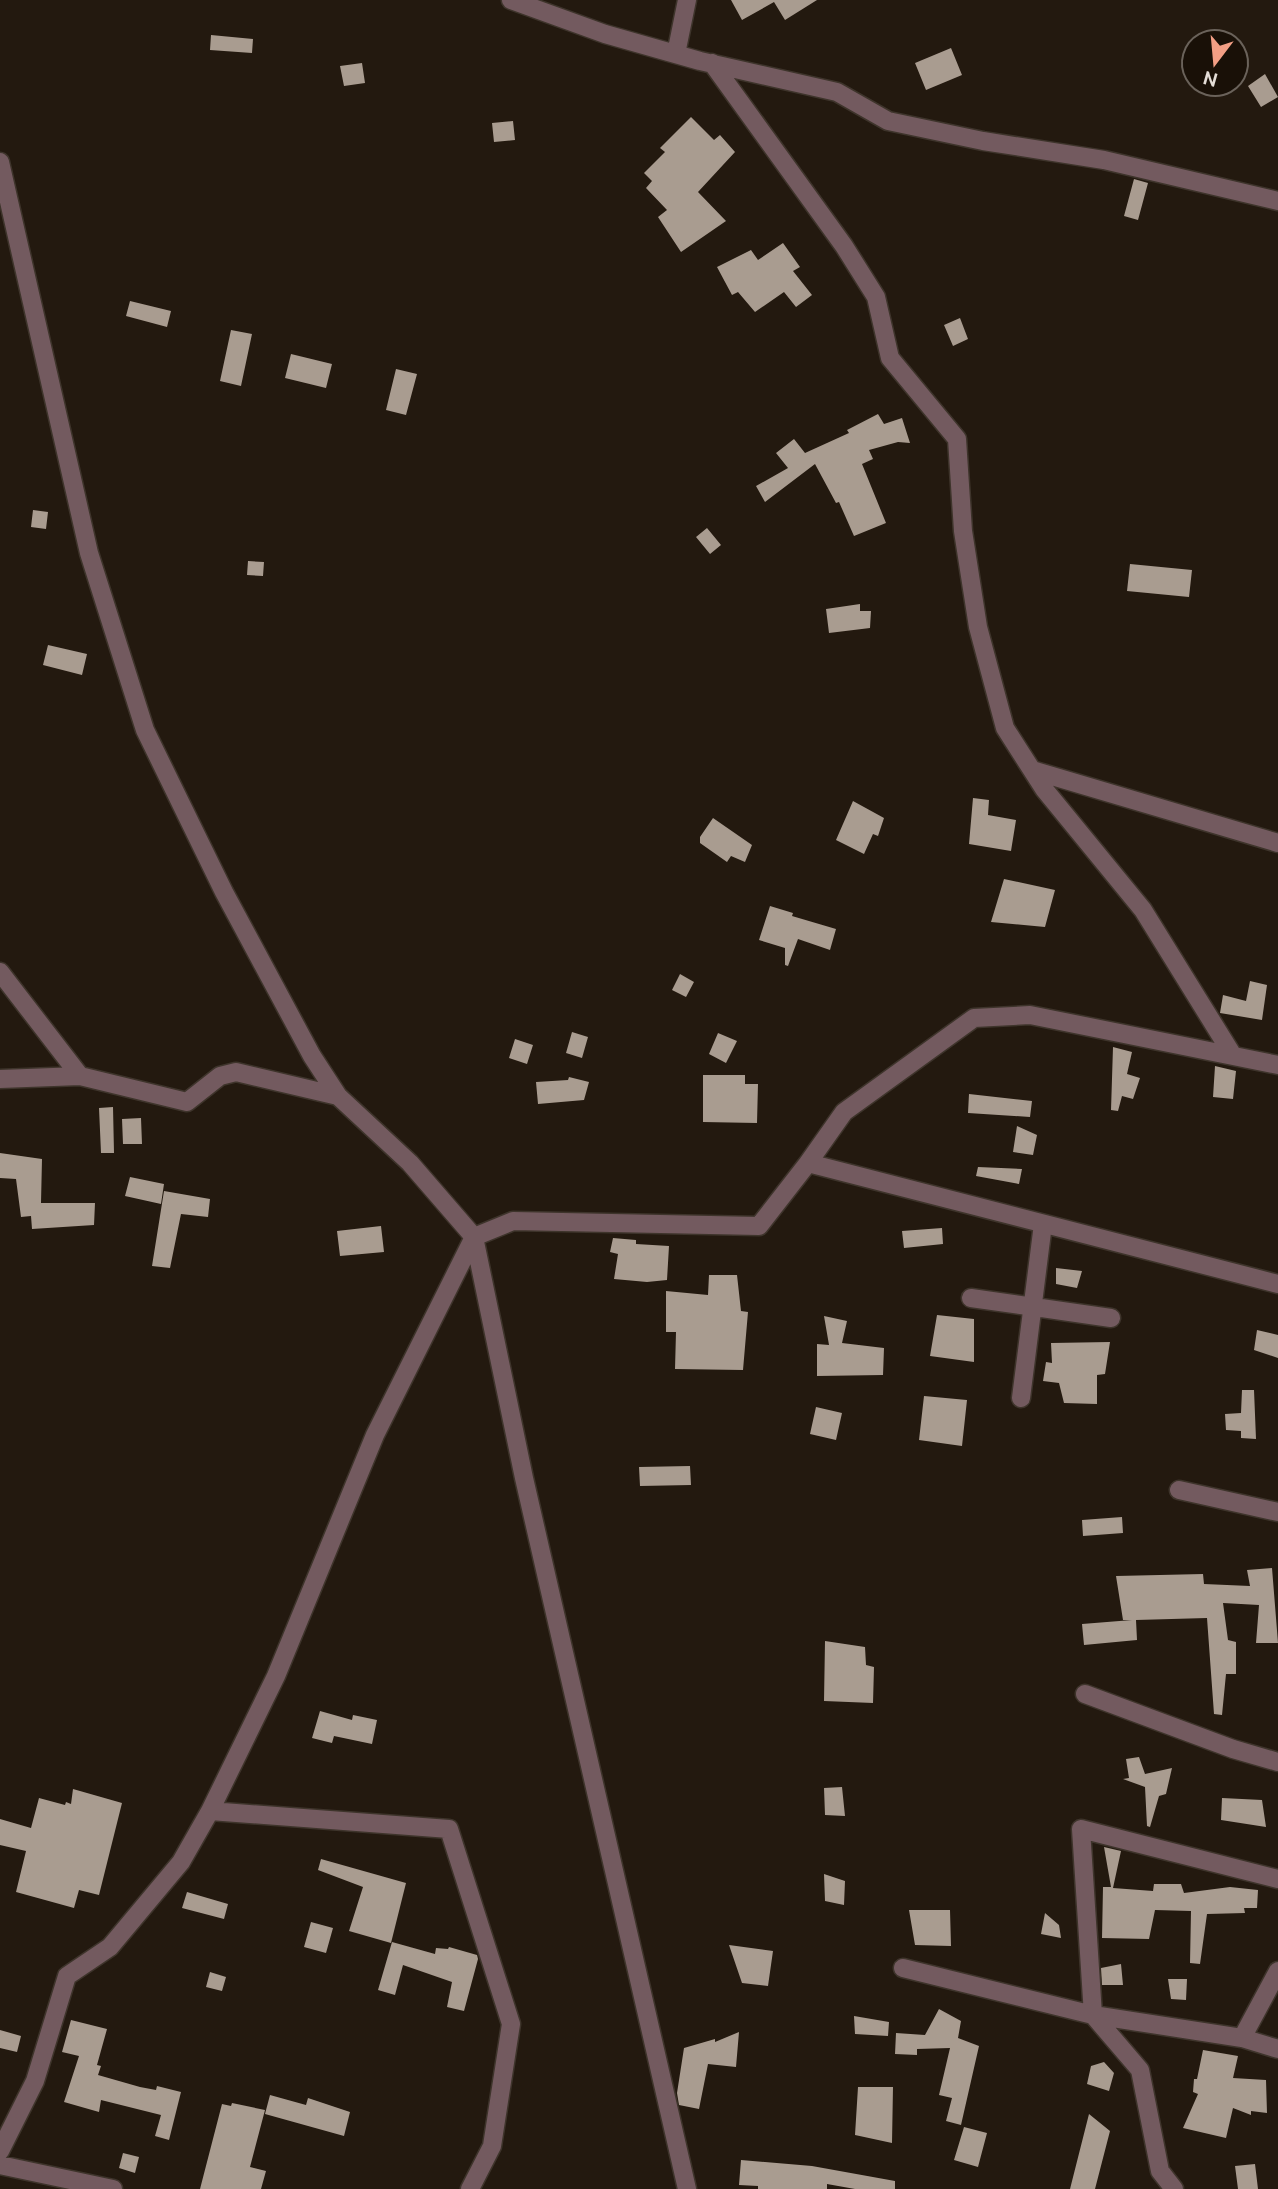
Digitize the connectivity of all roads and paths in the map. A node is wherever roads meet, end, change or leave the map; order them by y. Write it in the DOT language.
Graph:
graph roads {
  1 [pos="511,0"];
  2 [pos="687,0"];
  3 [pos="676,54"];
  4 [pos="712,63"];
  5 [pos="0,162"];
  6 [pos="1278,201"];
  7 [pos="1032,770"];
  8 [pos="1278,843"];
  9 [pos="0,972"];
  10 [pos="1232,1054"];
  11 [pos="1278,1065"];
  12 [pos="80,1076"];
  13 [pos="0,1079"];
  14 [pos="338,1096"];
  15 [pos="808,1163"];
  16 [pos="1043,1224"];
  17 [pos="474,1237"];
  18 [pos="1278,1284"];
  19 [pos="971,1298"];
  20 [pos="1033,1307"];
  21 [pos="1111,1318"];
  22 [pos="1021,1398"];
  23 [pos="1179,1490"];
  24 [pos="1276,1512"];
  25 [pos="1085,1694"];
  26 [pos="1278,1762"];
  27 [pos="210,1811"];
  28 [pos="1278,1879"];
  29 [pos="903,1968"];
  30 [pos="1278,1971"];
  31 [pos="1093,2015"];
  32 [pos="1242,2038"];
  33 [pos="1278,2049"];
  34 [pos="0,2151"];
  35 [pos="0,2165"];
  36 [pos="113,2189"];
  37 [pos="470,2189"];
  38 [pos="687,2189"];
  39 [pos="1174,2189"];
  1 -- 3 [label="street"];
  2 -- 3 [label="street"];
  3 -- 4 [label="street"];
  4 -- 6 [label="street"];
  4 -- 7 [label="street"];
  5 -- 14 [label="street"];
  7 -- 8 [label="street"];
  7 -- 10 [label="street"];
  9 -- 12 [label="street"];
  10 -- 11 [label="street"];
  10 -- 15 [label="street"];
  12 -- 13 [label="street"];
  12 -- 14 [label="street"];
  14 -- 17 [label="street"];
  15 -- 16 [label="street"];
  15 -- 17 [label="street"];
  16 -- 18 [label="street"];
  16 -- 20 [label="street"];
  17 -- 27 [label="street"];
  17 -- 38 [label="street"];
  19 -- 20 [label="street"];
  20 -- 21 [label="street"];
  20 -- 22 [label="street"];
  23 -- 24 [label="street"];
  25 -- 26 [label="street"];
  27 -- 34 [label="street"];
  27 -- 37 [label="street"];
  28 -- 31 [label="street"];
  29 -- 31 [label="street"];
  30 -- 32 [label="street"];
  31 -- 32 [label="street"];
  31 -- 39 [label="street"];
  32 -- 33 [label="street"];
  35 -- 36 [label="street"];
}
